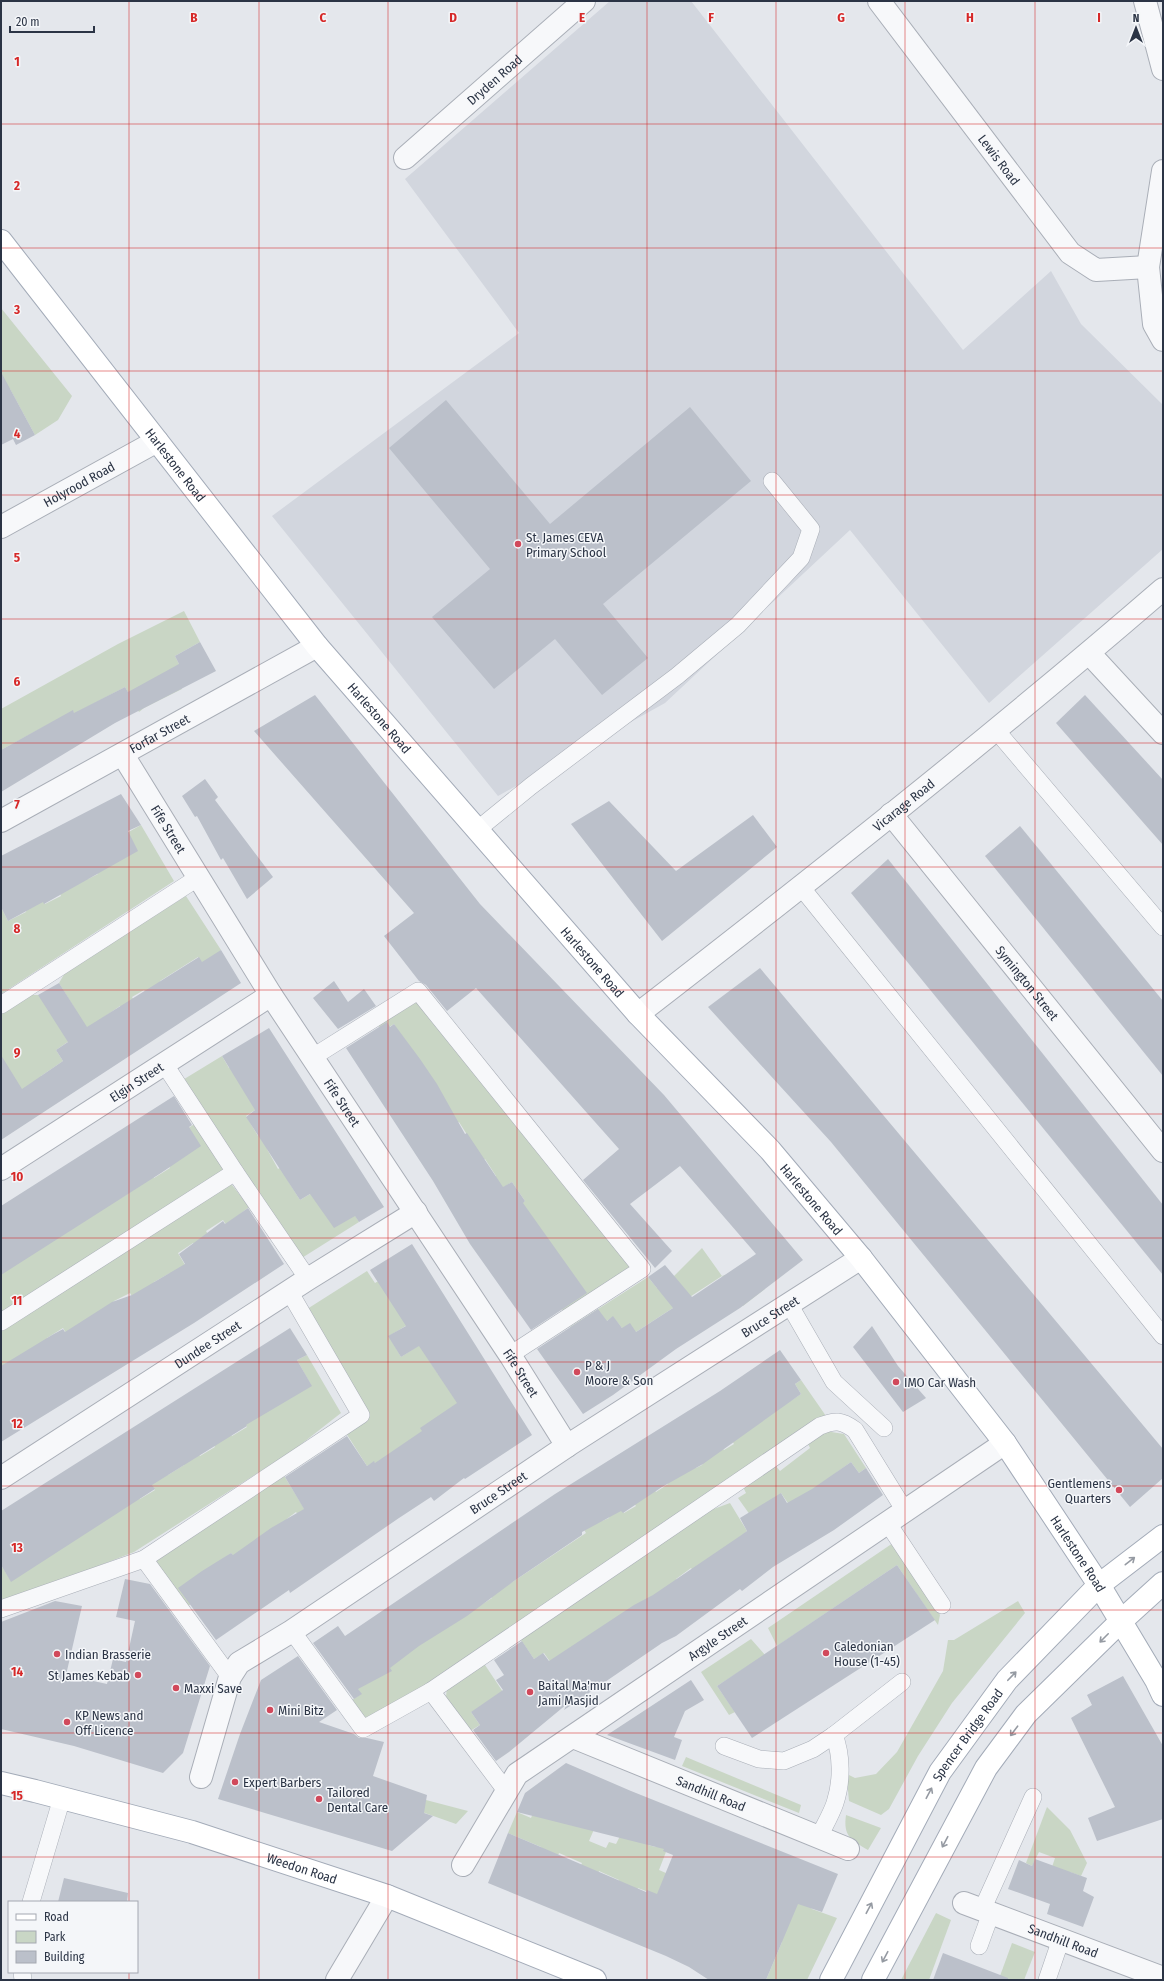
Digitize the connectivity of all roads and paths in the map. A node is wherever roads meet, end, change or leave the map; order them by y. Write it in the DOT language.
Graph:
graph roads {
  1 [pos="584,1"];
  2 [pos="879,1"];
  3 [pos="1145,1"];
  4 [pos="1163,69"];
  5 [pos="405,158"];
  6 [pos="1163,171"];
  7 [pos="1,241"];
  8 [pos="1148,267"];
  9 [pos="1163,340"];
  10 [pos="157,442"];
  11 [pos="772,481"];
  12 [pos="1,527"];
  13 [pos="1163,589"];
  14 [pos="318,646"];
  15 [pos="1089,654"];
  16 [pos="995,729"];
  17 [pos="1163,733"];
  18 [pos="123,755"];
  19 [pos="891,814"];
  20 [pos="1,821"];
  21 [pos="477,830"];
  22 [pos="199,877"];
  23 [pos="801,887"];
  24 [pos="1163,927"];
  25 [pos="271,995"];
  26 [pos="1,1005"];
  27 [pos="638,1014"];
  28 [pos="313,1057"];
  29 [pos="165,1065"];
  30 [pos="1163,1151"];
  31 [pos="1,1169"];
  32 [pos="235,1172"];
  33 [pos="416,1212"];
  34 [pos="861,1258"];
  35 [pos="308,1279"];
  36 [pos="289,1291"];
  37 [pos="789,1304"];
  38 [pos="1,1322"];
  39 [pos="1163,1334"];
  40 [pos="510,1355"];
  41 [pos="884,1428"];
  42 [pos="1005,1443"];
  43 [pos="568,1446"];
  44 [pos="1,1478"];
  45 [pos="905,1511"];
  46 [pos="887,1522"];
  47 [pos="1163,1536"];
  48 [pos="144,1559"];
  49 [pos="1163,1583"];
  50 [pos="1100,1585"];
  51 [pos="942,1605"];
  52 [pos="1,1610"];
  53 [pos="1120,1622"];
  54 [pos="292,1631"];
  55 [pos="230,1677"];
  56 [pos="902,1682"];
  57 [pos="431,1691"];
  58 [pos="1163,1695"];
  59 [pos="834,1735"];
  60 [pos="574,1737"];
  61 [pos="724,1746"];
  62 [pos="201,1777"];
  63 [pos="1,1783"];
  64 [pos="507,1792"];
  65 [pos="1033,1797"];
  66 [pos="62,1798"];
  67 [pos="819,1837"];
  68 [pos="848,1850"];
  69 [pos="462,1865"];
  70 [pos="387,1896"];
  71 [pos="31,1901"];
  72 [pos="979,1908"];
  73 [pos="1061,1939"];
  74 [pos="979,1946"];
  75 [pos="1163,1978"];
  76 [pos="337,1980"];
  77 [pos="595,1980"];
  78 [pos="831,1980"];
  79 [pos="873,1980"];
  80 [pos="1047,1980"];
  1 -- 5 [label="street, Dryden Road"];
  2 -- 8 [label="street, Lewis Road"];
  3 -- 4 [label="street"];
  6 -- 8 [label="street"];
  7 -- 10 [label="main road, Harlestone Road"];
  8 -- 9 [label="street"];
  10 -- 12 [label="street, Holyrood Road"];
  10 -- 14 [label="main road, Harlestone Road"];
  11 -- 21 [label="lane"];
  13 -- 15 [label="street, Vicarage Road"];
  14 -- 18 [label="street, Forfar Street"];
  14 -- 21 [label="main road, Harlestone Road"];
  15 -- 16 [label="street, Vicarage Road"];
  15 -- 17 [label="street"];
  16 -- 19 [label="street, Vicarage Road"];
  16 -- 24 [label="lane"];
  18 -- 20 [label="street, Forfar Street"];
  18 -- 22 [label="street, Fife Street"];
  19 -- 23 [label="street, Vicarage Road"];
  19 -- 30 [label="street, Symington Street"];
  21 -- 27 [label="main road, Harlestone Road"];
  22 -- 25 [label="street, Fife Street"];
  22 -- 26 [label="lane"];
  23 -- 27 [label="street, Vicarage Road"];
  23 -- 39 [label="lane"];
  25 -- 28 [label="street, Fife Street"];
  25 -- 29 [label="street, Elgin Street"];
  27 -- 34 [label="main road, Harlestone Road"];
  28 -- 33 [label="street, Fife Street"];
  28 -- 40 [label="lane"];
  29 -- 31 [label="street, Elgin Street"];
  29 -- 32 [label="lane"];
  32 -- 35 [label="lane"];
  32 -- 38 [label="lane"];
  33 -- 35 [label="street, Dundee Street"];
  33 -- 40 [label="street, Fife Street"];
  34 -- 37 [label="street, Bruce Street"];
  34 -- 42 [label="main road, Harlestone Road"];
  35 -- 36 [label="street, Dundee Street"];
  36 -- 44 [label="street, Dundee Street"];
  36 -- 48 [label="lane"];
  37 -- 41 [label="lane"];
  37 -- 43 [label="street, Bruce Street"];
  40 -- 43 [label="street, Fife Street"];
  42 -- 45 [label="street, Argyle Street"];
  42 -- 50 [label="main road, Harlestone Road"];
  43 -- 54 [label="street, Bruce Street"];
  45 -- 46 [label="street, Argyle Street"];
  45 -- 57 [label="lane"];
  46 -- 51 [label="lane"];
  46 -- 60 [label="street, Argyle Street"];
  50 -- 47 [label="main road, Spencer Bridge Road, one-way"];
  48 -- 52 [label="lane"];
  48 -- 55 [label="lane"];
  49 -- 53 [label="main road"];
  50 -- 53 [label="main road, Harlestone Road"];
  78 -- 50 [label="main road, Spencer Bridge Road, one-way"];
  53 -- 58 [label="main road, Harlestone Road"];
  53 -- 79 [label="main road, one-way"];
  54 -- 55 [label="street, Bruce Street"];
  54 -- 57 [label="lane"];
  55 -- 62 [label="street, Bruce Street"];
  56 -- 59 [label="lane"];
  57 -- 64 [label="lane"];
  59 -- 61 [label="lane"];
  59 -- 67 [label="lane"];
  60 -- 64 [label="street, Argyle Street"];
  60 -- 67 [label="street, Sandhill Road"];
  63 -- 66 [label="main road, Weedon Road"];
  64 -- 69 [label="street, Argyle Street"];
  65 -- 72 [label="lane"];
  66 -- 70 [label="main road, Weedon Road"];
  66 -- 71 [label="lane"];
  67 -- 68 [label="street, Sandhill Road"];
  70 -- 76 [label="street"];
  70 -- 77 [label="main road, Weedon Road"];
  72 -- 73 [label="street, Sandhill Road"];
  72 -- 74 [label="lane"];
  73 -- 75 [label="street, Sandhill Road"];
  73 -- 80 [label="lane"];
}
